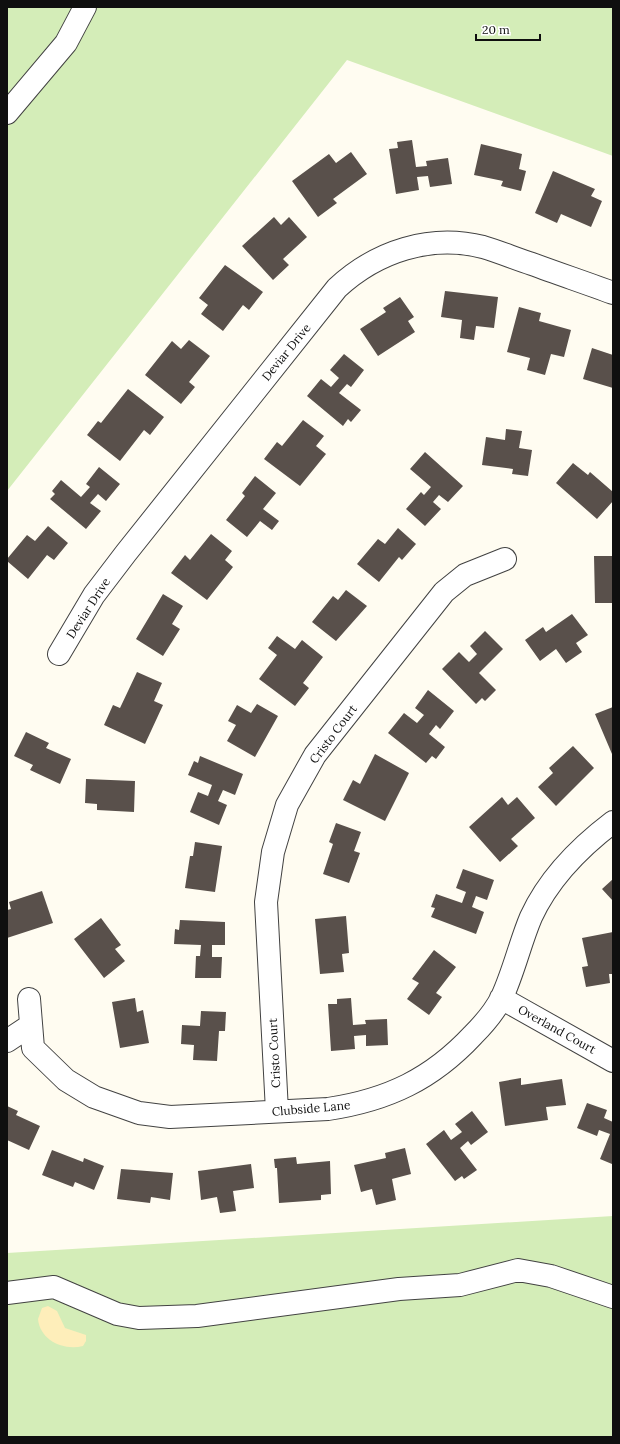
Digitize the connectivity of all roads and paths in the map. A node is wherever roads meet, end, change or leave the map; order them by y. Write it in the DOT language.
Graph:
graph roads {
  1 [pos="85,7"];
  2 [pos="7,113"];
  3 [pos="613,293"];
  4 [pos="506,560"];
  5 [pos="59,654"];
  6 [pos="613,822"];
  7 [pos="502,998"];
  8 [pos="29,999"];
  9 [pos="31,1025"];
  10 [pos="7,1041"];
  11 [pos="613,1061"];
  12 [pos="277,1111"];
  13 [pos="7,1293"];
  14 [pos="613,1297"];
  1 -- 2 [label="street"];
  3 -- 5 [label="street, Deviar Drive"];
  4 -- 12 [label="street, Cristo Court"];
  6 -- 7 [label="street, Clubside Lane"];
  7 -- 11 [label="street, Overland Court"];
  7 -- 12 [label="street, Clubside Lane"];
  8 -- 9 [label="street, Clubside Lane"];
  9 -- 10 [label="street"];
  9 -- 12 [label="street, Clubside Lane"];
  13 -- 14 [label="street"];
}
